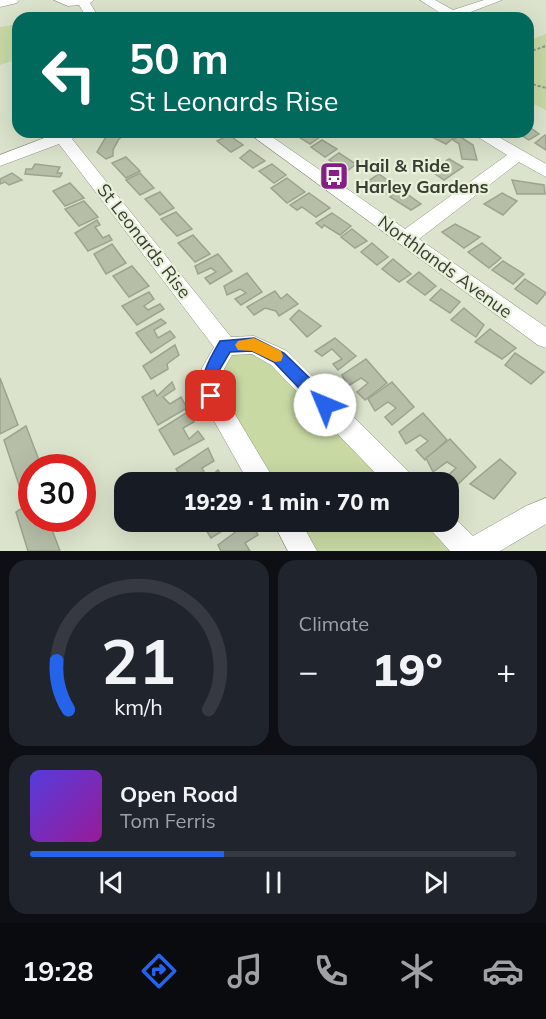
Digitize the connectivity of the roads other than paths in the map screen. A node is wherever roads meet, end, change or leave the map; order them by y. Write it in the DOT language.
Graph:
graph roads {
  1 [pos="14,0"];
  2 [pos="60,0"];
  3 [pos="426,0"];
  4 [pos="496,0"];
  5 [pos="85,1"];
  6 [pos="0,3"];
  7 [pos="442,12"];
  8 [pos="459,12"];
  9 [pos="58,138"];
  10 [pos="71,138"];
  11 [pos="263,138"];
  12 [pos="488,138"];
  13 [pos="518,155"];
  14 [pos="0,162"];
  15 [pos="546,171"];
  16 [pos="405,239"];
  17 [pos="546,339"];
  18 [pos="226,346"];
  19 [pos="256,472"];
  20 [pos="391,472"];
  21 [pos="546,512"];
  22 [pos="292,532"];
  23 [pos="451,532"];
  24 [pos="303,551"];
  25 [pos="471,551"];
  1 -- 6 [label="street"];
  2 -- 5 [label="street"];
  3 -- 7 [label="street"];
  4 -- 8 [label="street"];
  9 -- 14 [label="street"];
  10 -- 18 [label="street, St Leonards Rise"];
  11 -- 16 [label="street, Northlands Avenue"];
  12 -- 13 [label="street"];
  13 -- 15 [label="street"];
  13 -- 16 [label="street"];
  16 -- 17 [label="street, Northlands Avenue"];
  18 -- 19 [label="street"];
  18 -- 20 [label="street"];
  21 -- 25 [label="street"];
  22 -- 24 [label="street"];
  23 -- 25 [label="street"];
}
